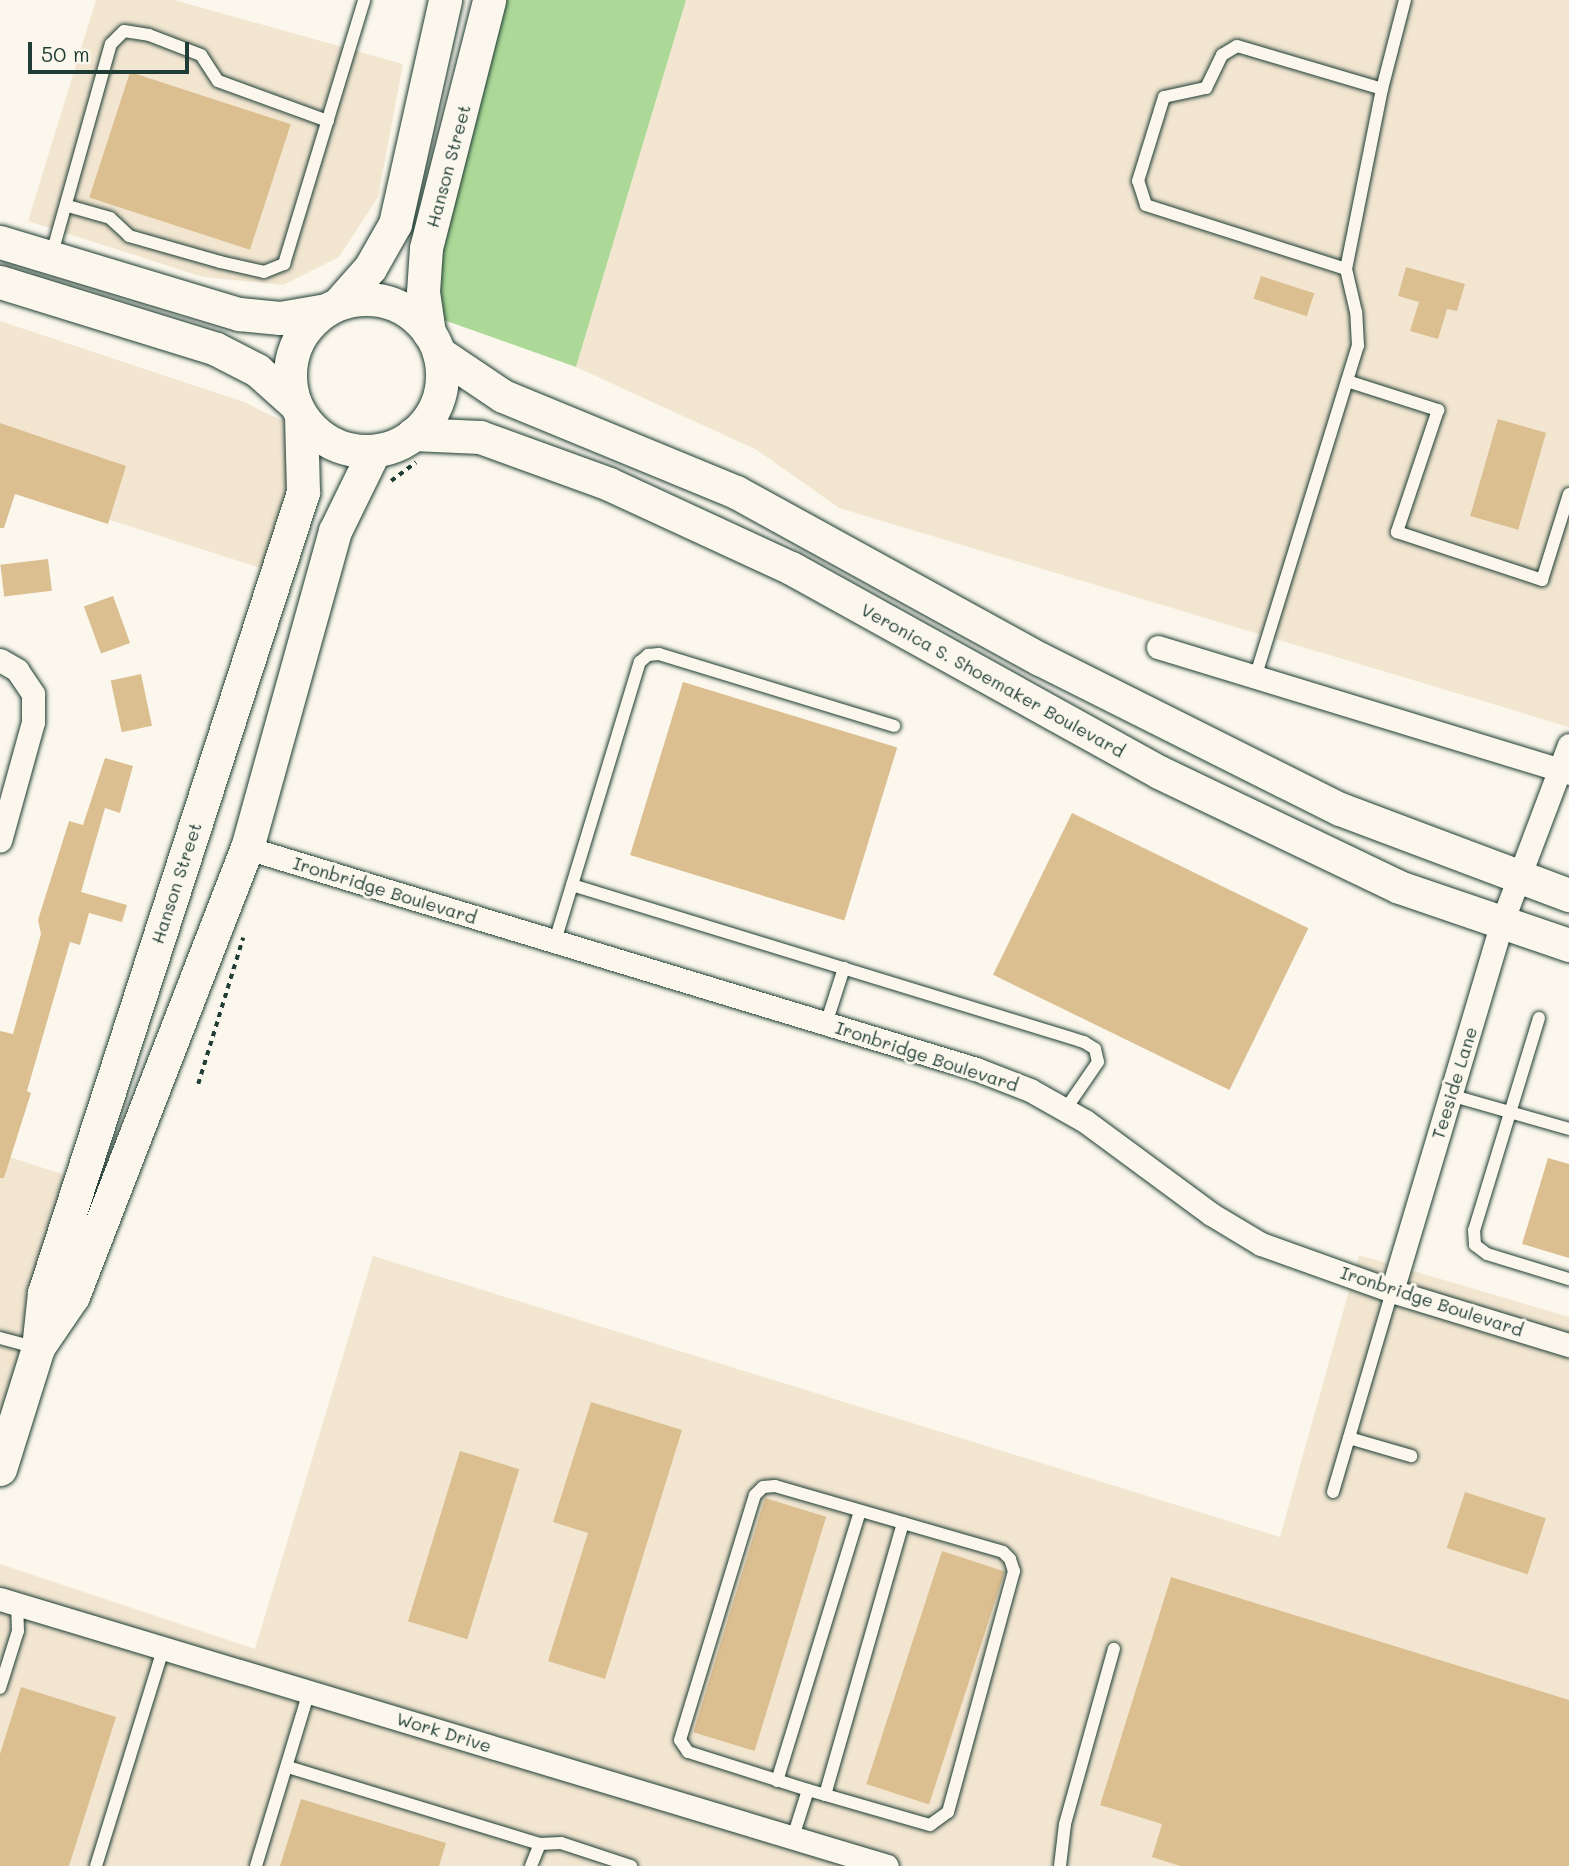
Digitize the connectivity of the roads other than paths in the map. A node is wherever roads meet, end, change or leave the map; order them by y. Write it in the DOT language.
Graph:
graph roads {
  1 [pos="364,0"];
  2 [pos="445,0"];
  3 [pos="489,0"];
  4 [pos="1405,0"];
  5 [pos="1382,89"];
  6 [pos="328,121"];
  7 [pos="68,206"];
  8 [pos="0,242"];
  9 [pos="51,258"];
  10 [pos="1346,269"];
  11 [pos="0,282"];
  12 [pos="333,307"];
  13 [pos="434,343"];
  14 [pos="1347,381"];
  15 [pos="298,410"];
  16 [pos="417,447"];
  17 [pos="374,451"];
  18 [pos="1569,494"];
  19 [pos="1158,647"];
  20 [pos="0,660"];
  21 [pos="1255,678"];
  22 [pos="894,726"];
  23 [pos="1569,745"];
  24 [pos="1564,771"];
  25 [pos="0,841"];
  26 [pos="247,848"];
  27 [pos="1517,876"];
  28 [pos="572,885"];
  29 [pos="1569,895"];
  30 [pos="1502,922"];
  31 [pos="555,941"];
  32 [pos="1569,945"];
  33 [pos="845,968"];
  34 [pos="1539,1018"];
  35 [pos="826,1024"];
  36 [pos="1450,1095"];
  37 [pos="1065,1110"];
  38 [pos="1510,1112"];
  39 [pos="1569,1129"];
  40 [pos="1569,1279"];
  41 [pos="1392,1291"];
  42 [pos="0,1338"];
  43 [pos="1569,1345"];
  44 [pos="38,1348"];
  45 [pos="1349,1438"];
  46 [pos="1411,1456"];
  47 [pos="0,1469"];
  48 [pos="1333,1492"];
  49 [pos="860,1511"];
  50 [pos="903,1523"];
  51 [pos="8,1602"];
  52 [pos="163,1649"];
  53 [pos="1114,1649"];
  54 [pos="0,1688"];
  55 [pos="309,1692"];
  56 [pos="288,1767"];
  57 [pos="777,1781"];
  58 [pos="808,1790"];
  59 [pos="825,1795"];
  60 [pos="793,1837"];
  61 [pos="540,1844"];
  62 [pos="96,1866"];
  63 [pos="256,1866"];
  64 [pos="531,1866"];
  65 [pos="631,1866"];
  66 [pos="887,1866"];
  67 [pos="1060,1866"];
  1 -- 6 [label="lane"];
  2 -- 12 [label="street, Hanson Street"];
  3 -- 13 [label="street, Hanson Street"];
  4 -- 5 [label="lane"];
  5 -- 10 [label="lane"];
  5 -- 10 [label="lane"];
  6 -- 7 [label="lane"];
  6 -- 7 [label="lane"];
  7 -- 9 [label="lane"];
  8 -- 9 [label="street"];
  9 -- 12 [label="street"];
  10 -- 14 [label="lane"];
  11 -- 15 [label="street"];
  12 -- 13 [label="street"];
  12 -- 15 [label="street, Hanson Street"];
  13 -- 16 [label="street, Hanson Street"];
  13 -- 27 [label="street"];
  14 -- 18 [label="lane"];
  14 -- 21 [label="lane"];
  15 -- 17 [label="street"];
  15 -- 44 [label="street, Hanson Street"];
  16 -- 17 [label="street"];
  16 -- 30 [label="street, Veronica S. Shoemaker Boulevard"];
  17 -- 26 [label="street, Hanson Street"];
  19 -- 21 [label="street"];
  20 -- 25 [label="street"];
  21 -- 24 [label="street"];
  22 -- 28 [label="lane"];
  23 -- 24 [label="street, Teeside Lane"];
  24 -- 27 [label="street, Teeside Lane"];
  26 -- 31 [label="street, Ironbridge Boulevard"];
  26 -- 44 [label="street, Hanson Street"];
  27 -- 29 [label="street"];
  27 -- 30 [label="street, Teeside Lane"];
  28 -- 31 [label="lane"];
  28 -- 33 [label="lane"];
  30 -- 32 [label="street, Veronica S. Shoemaker Boulevard"];
  30 -- 36 [label="street, Teeside Lane"];
  31 -- 35 [label="street, Ironbridge Boulevard"];
  33 -- 35 [label="lane"];
  33 -- 37 [label="lane"];
  34 -- 38 [label="lane"];
  35 -- 37 [label="street, Ironbridge Boulevard"];
  36 -- 38 [label="lane"];
  36 -- 41 [label="street, Teeside Lane"];
  37 -- 41 [label="street, Ironbridge Boulevard"];
  38 -- 39 [label="lane"];
  38 -- 40 [label="lane"];
  41 -- 43 [label="street, Ironbridge Boulevard"];
  41 -- 45 [label="lane"];
  42 -- 44 [label="lane"];
  44 -- 47 [label="street, Hanson Street"];
  45 -- 46 [label="lane"];
  45 -- 48 [label="lane"];
  49 -- 50 [label="lane"];
  49 -- 57 [label="lane"];
  49 -- 57 [label="lane"];
  50 -- 59 [label="lane"];
  50 -- 59 [label="lane"];
  51 -- 52 [label="street, Work Drive"];
  51 -- 54 [label="lane"];
  52 -- 55 [label="street, Work Drive"];
  52 -- 62 [label="lane"];
  53 -- 67 [label="lane"];
  55 -- 56 [label="lane"];
  55 -- 60 [label="street, Work Drive"];
  56 -- 61 [label="lane"];
  56 -- 63 [label="lane"];
  57 -- 58 [label="lane"];
  58 -- 59 [label="lane"];
  58 -- 60 [label="lane"];
  60 -- 66 [label="street, Work Drive"];
  61 -- 64 [label="lane"];
  61 -- 65 [label="lane"];
}
